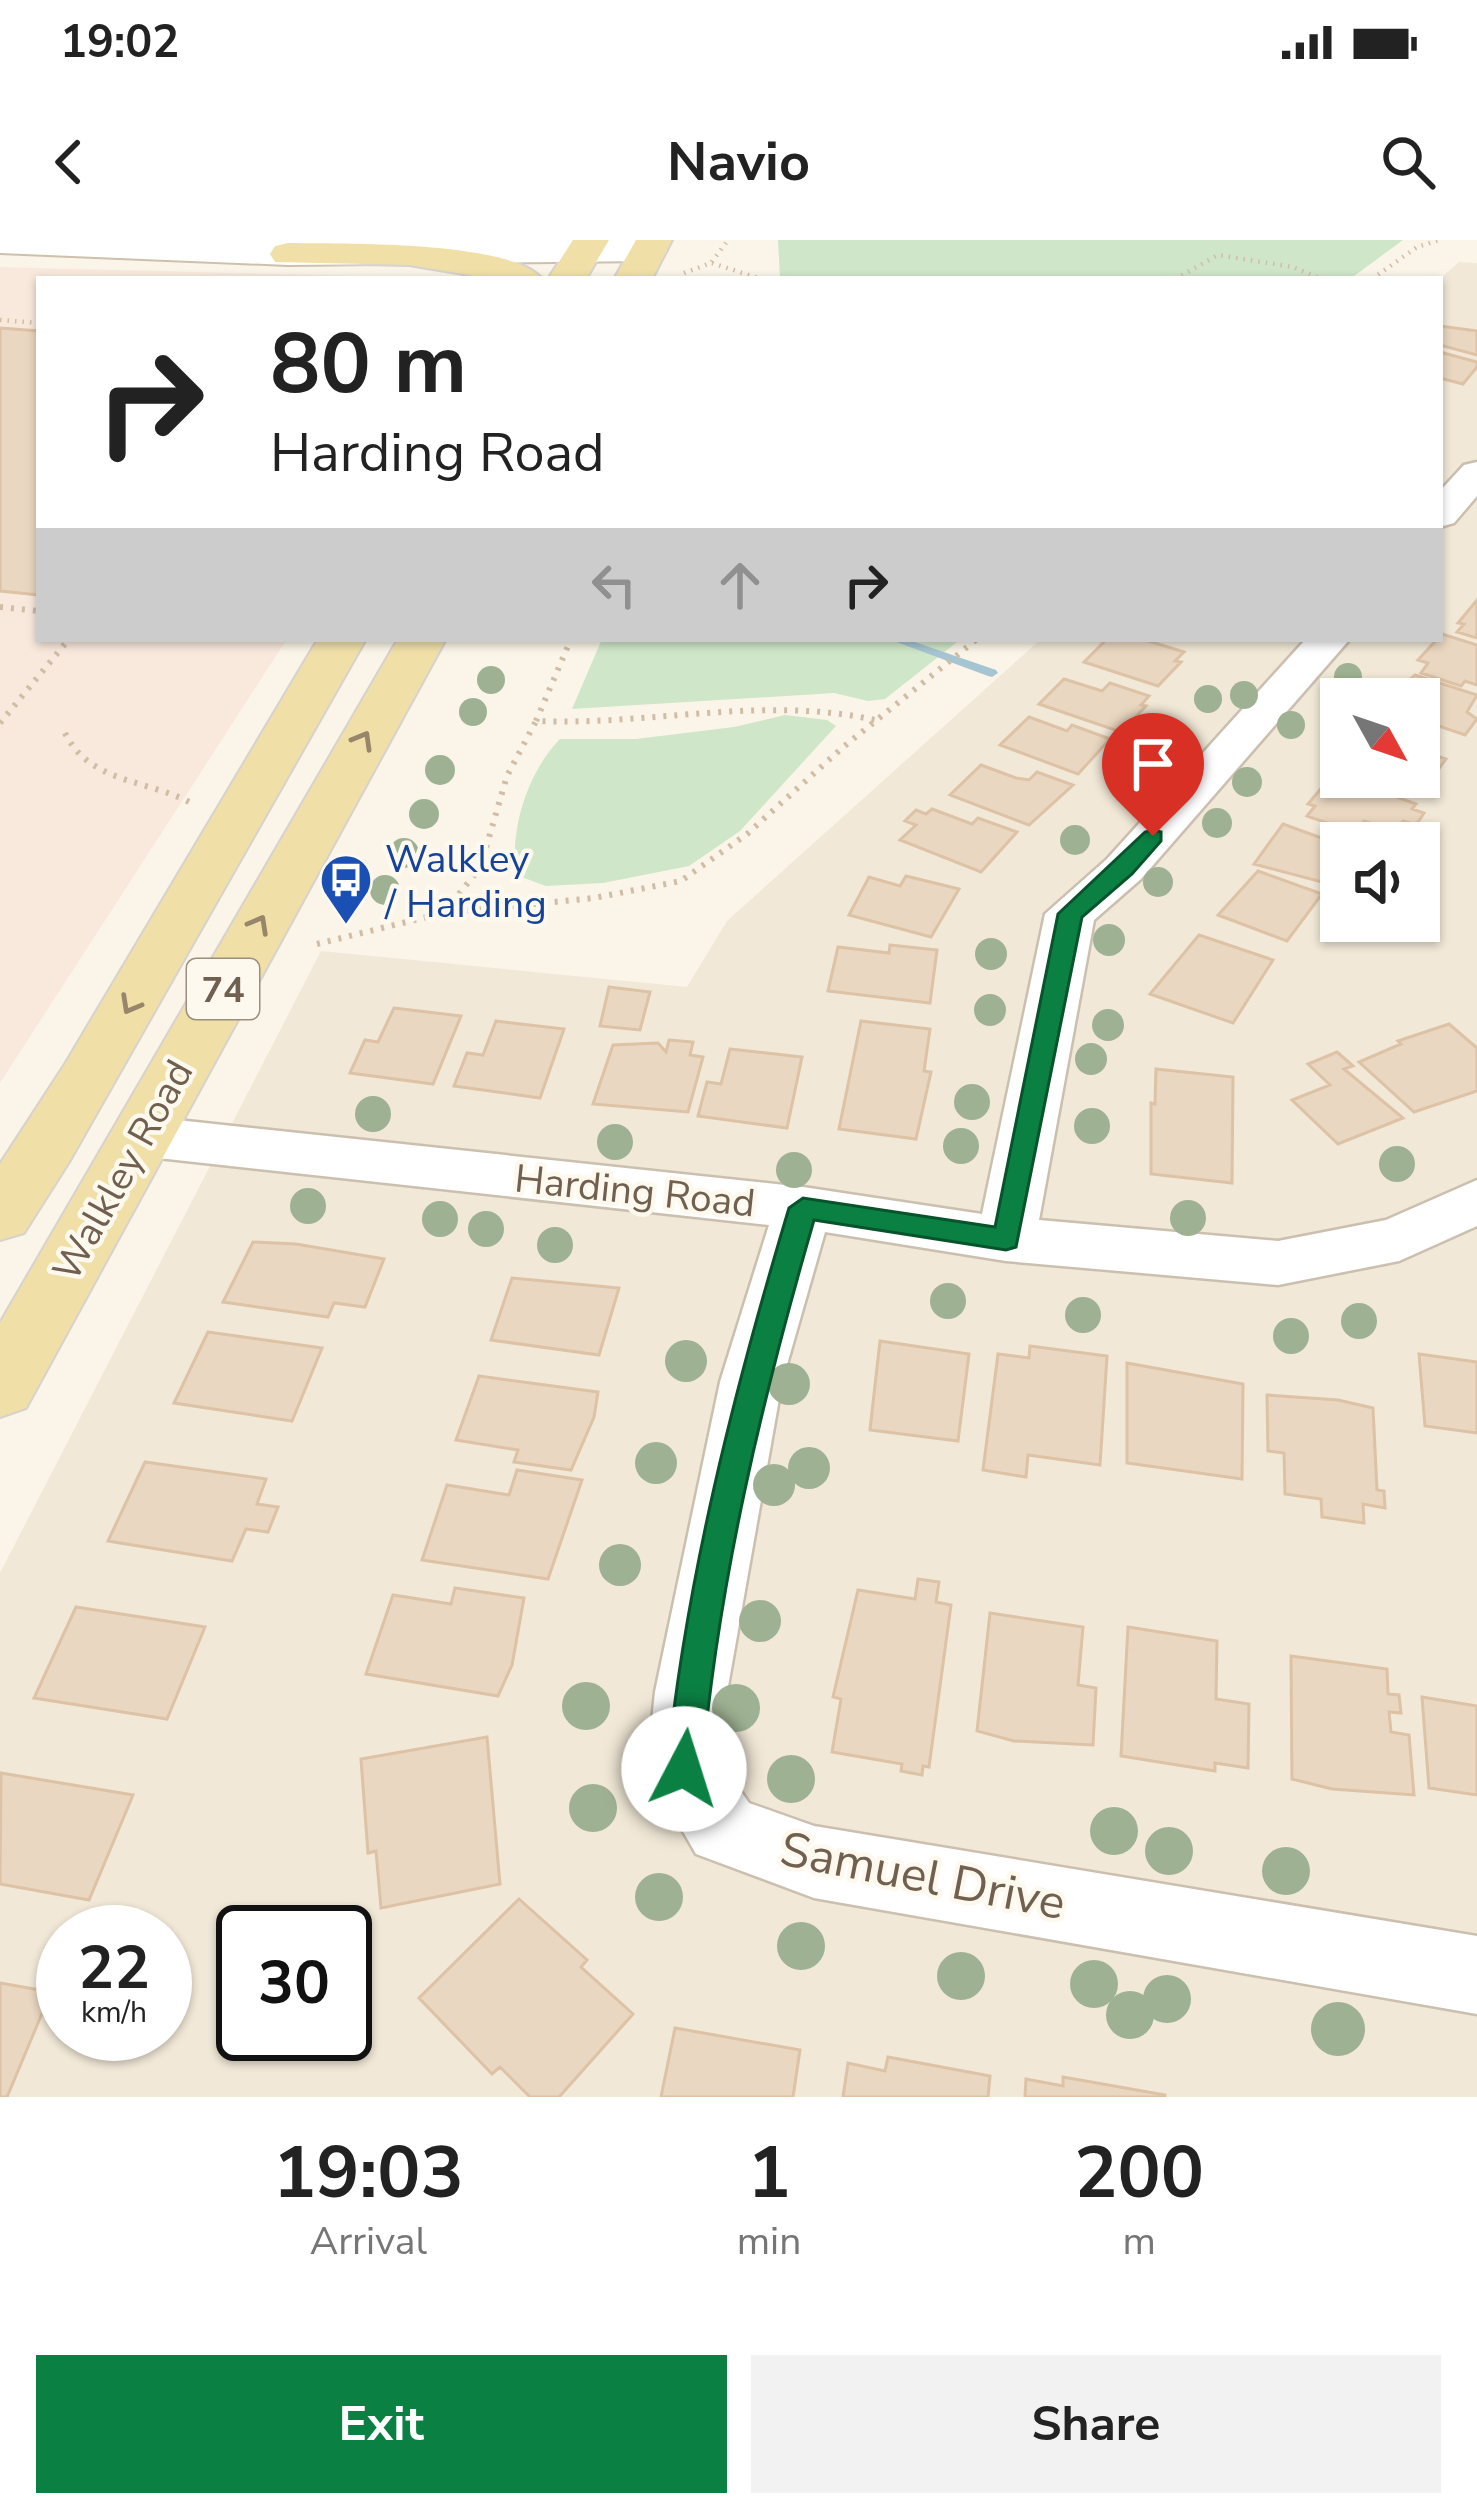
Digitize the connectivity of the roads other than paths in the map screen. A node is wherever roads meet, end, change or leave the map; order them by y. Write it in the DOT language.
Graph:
graph roads {
  1 [pos="0,242"];
  2 [pos="288,254"];
  3 [pos="581,256"];
  4 [pos="646,256"];
  5 [pos="516,276"];
  6 [pos="1477,473"];
  7 [pos="1443,512"];
  8 [pos="1326,642"];
  9 [pos="336,648"];
  10 [pos="414,653"];
  11 [pos="62,1120"];
  12 [pos="140,1136"];
  13 [pos="1477,1201"];
  14 [pos="803,1208"];
  15 [pos="0,1216"];
  16 [pos="1006,1239"];
  17 [pos="11,1346"];
  18 [pos="1477,1975"];
  1 -- 2 [label="main road"];
  2 -- 3 [label="main road"];
  2 -- 5 [label="main road"];
  3 -- 4 [label="main road"];
  6 -- 7 [label="street"];
  8 -- 16 [label="street"];
  9 -- 10 [label="main road"];
  9 -- 11 [label="main road, Walkley Road / 74, one-way"];
  12 -- 10 [label="main road, Walkley Road / 74, one-way"];
  11 -- 12 [label="main road"];
  11 -- 15 [label="main road, Walkley Road / 74"];
  12 -- 14 [label="street, Harding Road"];
  12 -- 17 [label="main road, Walkley Road / 74"];
  13 -- 16 [label="street, Harding Road"];
  14 -- 16 [label="street, Harding Road"];
  14 -- 18 [label="street, Samuel Drive"];
}
